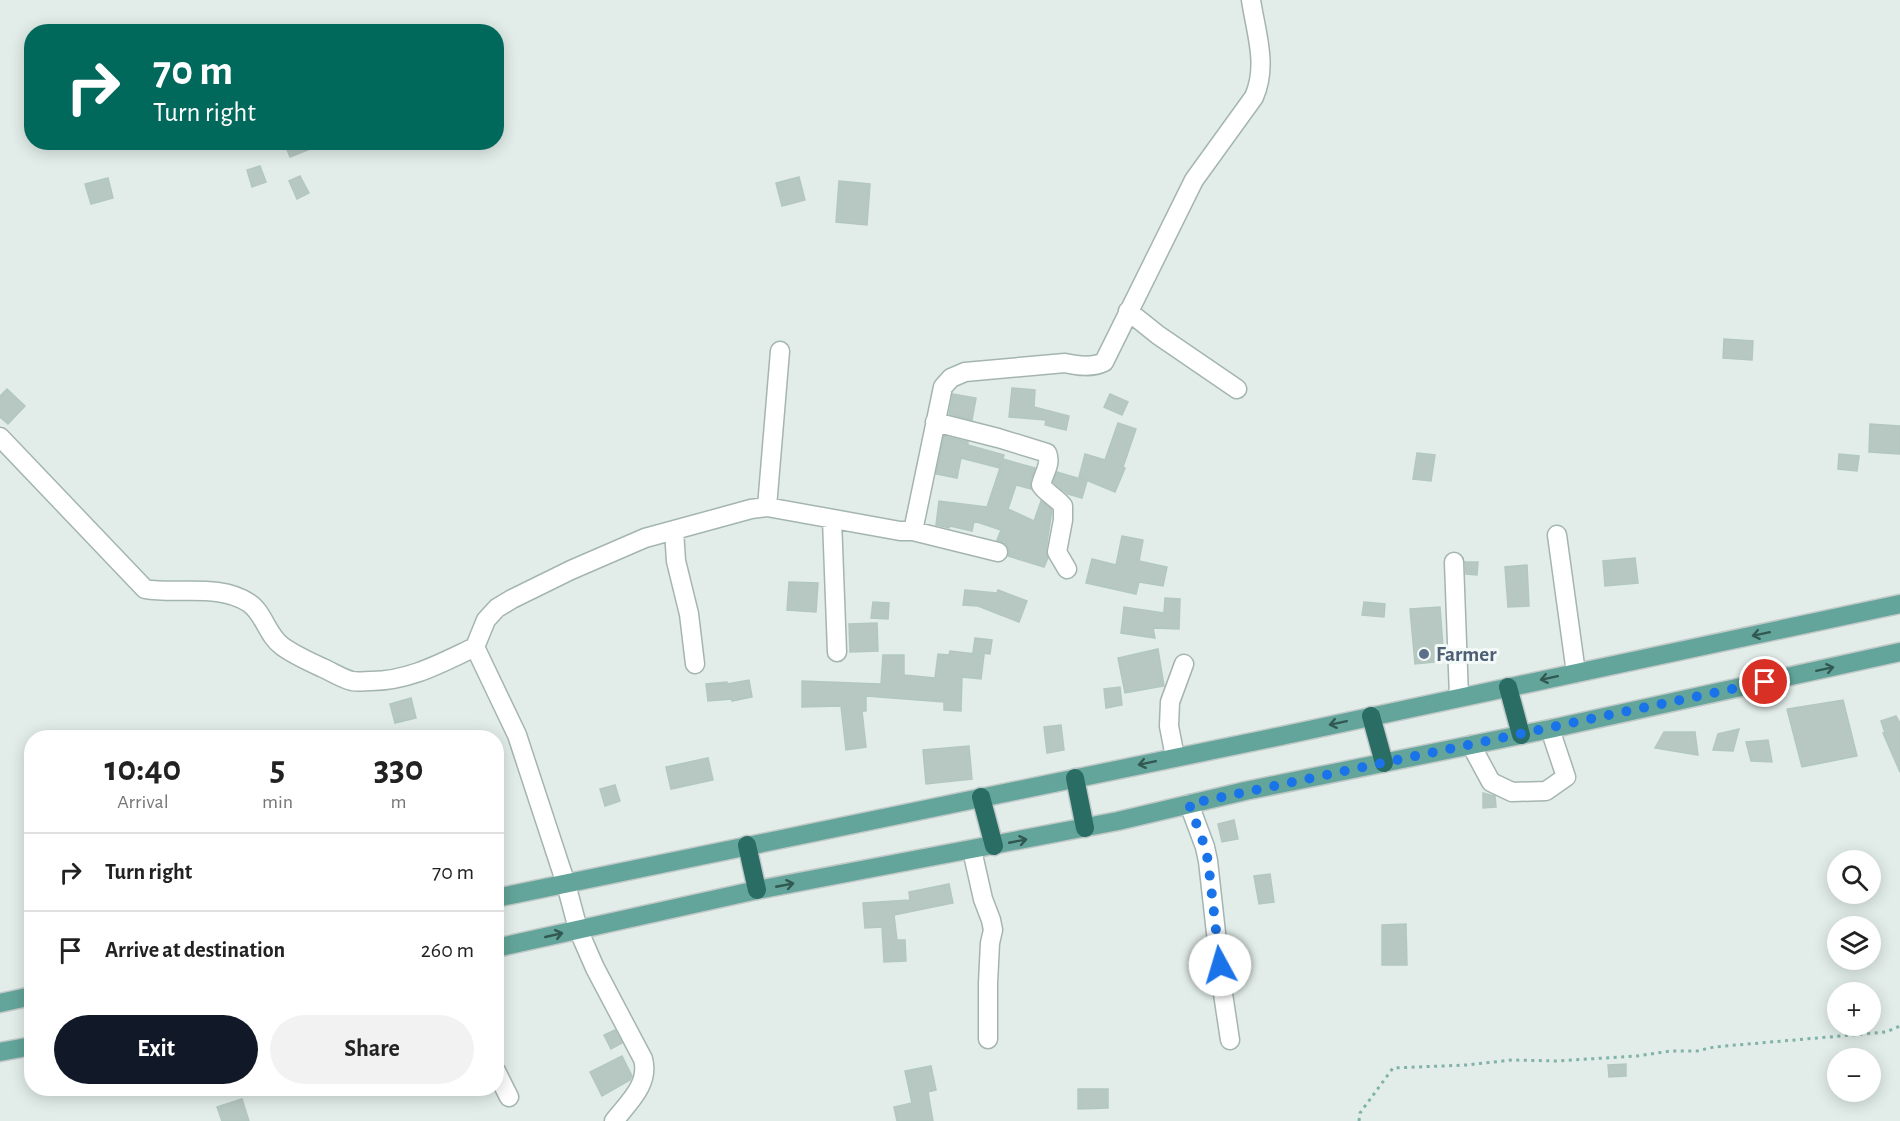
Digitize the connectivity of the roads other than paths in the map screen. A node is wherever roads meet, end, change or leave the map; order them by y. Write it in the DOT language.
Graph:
graph roads {
  1 [pos="1251,0"];
  2 [pos="1128,311"];
  3 [pos="780,351"];
  4 [pos="1237,389"];
  5 [pos="935,422"];
  6 [pos="0,437"];
  7 [pos="767,507"];
  8 [pos="832,519"];
  9 [pos="674,530"];
  10 [pos="913,531"];
  11 [pos="1557,535"];
  12 [pos="998,552"];
  13 [pos="1454,562"];
  14 [pos="1067,568"];
  15 [pos="1900,604"];
  16 [pos="475,647"];
  17 [pos="837,652"];
  18 [pos="1900,652"];
  19 [pos="695,664"];
  20 [pos="1184,664"];
  21 [pos="1576,673"];
  22 [pos="1508,687"];
  23 [pos="1460,697"];
  24 [pos="1371,716"];
  25 [pos="1550,729"];
  26 [pos="1521,735"];
  27 [pos="1471,745"];
  28 [pos="1175,757"];
  29 [pos="1384,763"];
  30 [pos="1075,778"];
  31 [pos="981,797"];
  32 [pos="1189,804"];
  33 [pos="1085,828"];
  34 [pos="747,845"];
  35 [pos="993,846"];
  36 [pos="972,850"];
  37 [pos="566,884"];
  38 [pos="757,890"];
  39 [pos="504,896"];
  40 [pos="578,929"];
  41 [pos="504,946"];
  42 [pos="24,998"];
  43 [pos="0,1003"];
  44 [pos="988,1039"];
  45 [pos="1230,1040"];
  46 [pos="24,1048"];
  47 [pos="0,1053"];
  48 [pos="504,1087"];
  49 [pos="509,1097"];
  50 [pos="614,1121"];
  1 -- 2 [label="street"];
  2 -- 4 [label="street"];
  2 -- 5 [label="street"];
  3 -- 7 [label="street"];
  5 -- 10 [label="street"];
  5 -- 14 [label="street"];
  6 -- 16 [label="street"];
  7 -- 8 [label="street"];
  7 -- 9 [label="street"];
  8 -- 10 [label="street"];
  8 -- 17 [label="street"];
  9 -- 16 [label="street"];
  9 -- 19 [label="street"];
  10 -- 12 [label="street"];
  11 -- 21 [label="street"];
  13 -- 23 [label="street"];
  15 -- 21 [label="main road, one-way"];
  16 -- 37 [label="street"];
  25 -- 18 [label="main road, one-way"];
  20 -- 28 [label="street"];
  21 -- 22 [label="main road, one-way"];
  22 -- 23 [label="main road"];
  22 -- 26 [label="highway"];
  23 -- 24 [label="main road"];
  24 -- 28 [label="main road, one-way"];
  24 -- 29 [label="highway"];
  25 -- 26 [label="main road"];
  25 -- 27 [label="street"];
  26 -- 27 [label="main road"];
  27 -- 29 [label="main road"];
  28 -- 30 [label="main road, one-way"];
  29 -- 32 [label="main road"];
  30 -- 31 [label="main road"];
  30 -- 33 [label="highway"];
  31 -- 34 [label="main road"];
  31 -- 35 [label="highway"];
  32 -- 33 [label="main road"];
  32 -- 45 [label="street"];
  35 -- 33 [label="main road, one-way"];
  34 -- 37 [label="main road"];
  34 -- 38 [label="highway"];
  35 -- 36 [label="main road"];
  38 -- 36 [label="main road, one-way"];
  36 -- 44 [label="street"];
  37 -- 39 [label="main road"];
  37 -- 40 [label="street"];
  38 -- 40 [label="main road"];
  41 -- 40 [label="main road, one-way"];
  40 -- 50 [label="street"];
  42 -- 43 [label="main road"];
  46 -- 47 [label="main road"];
  48 -- 49 [label="street"];
}
